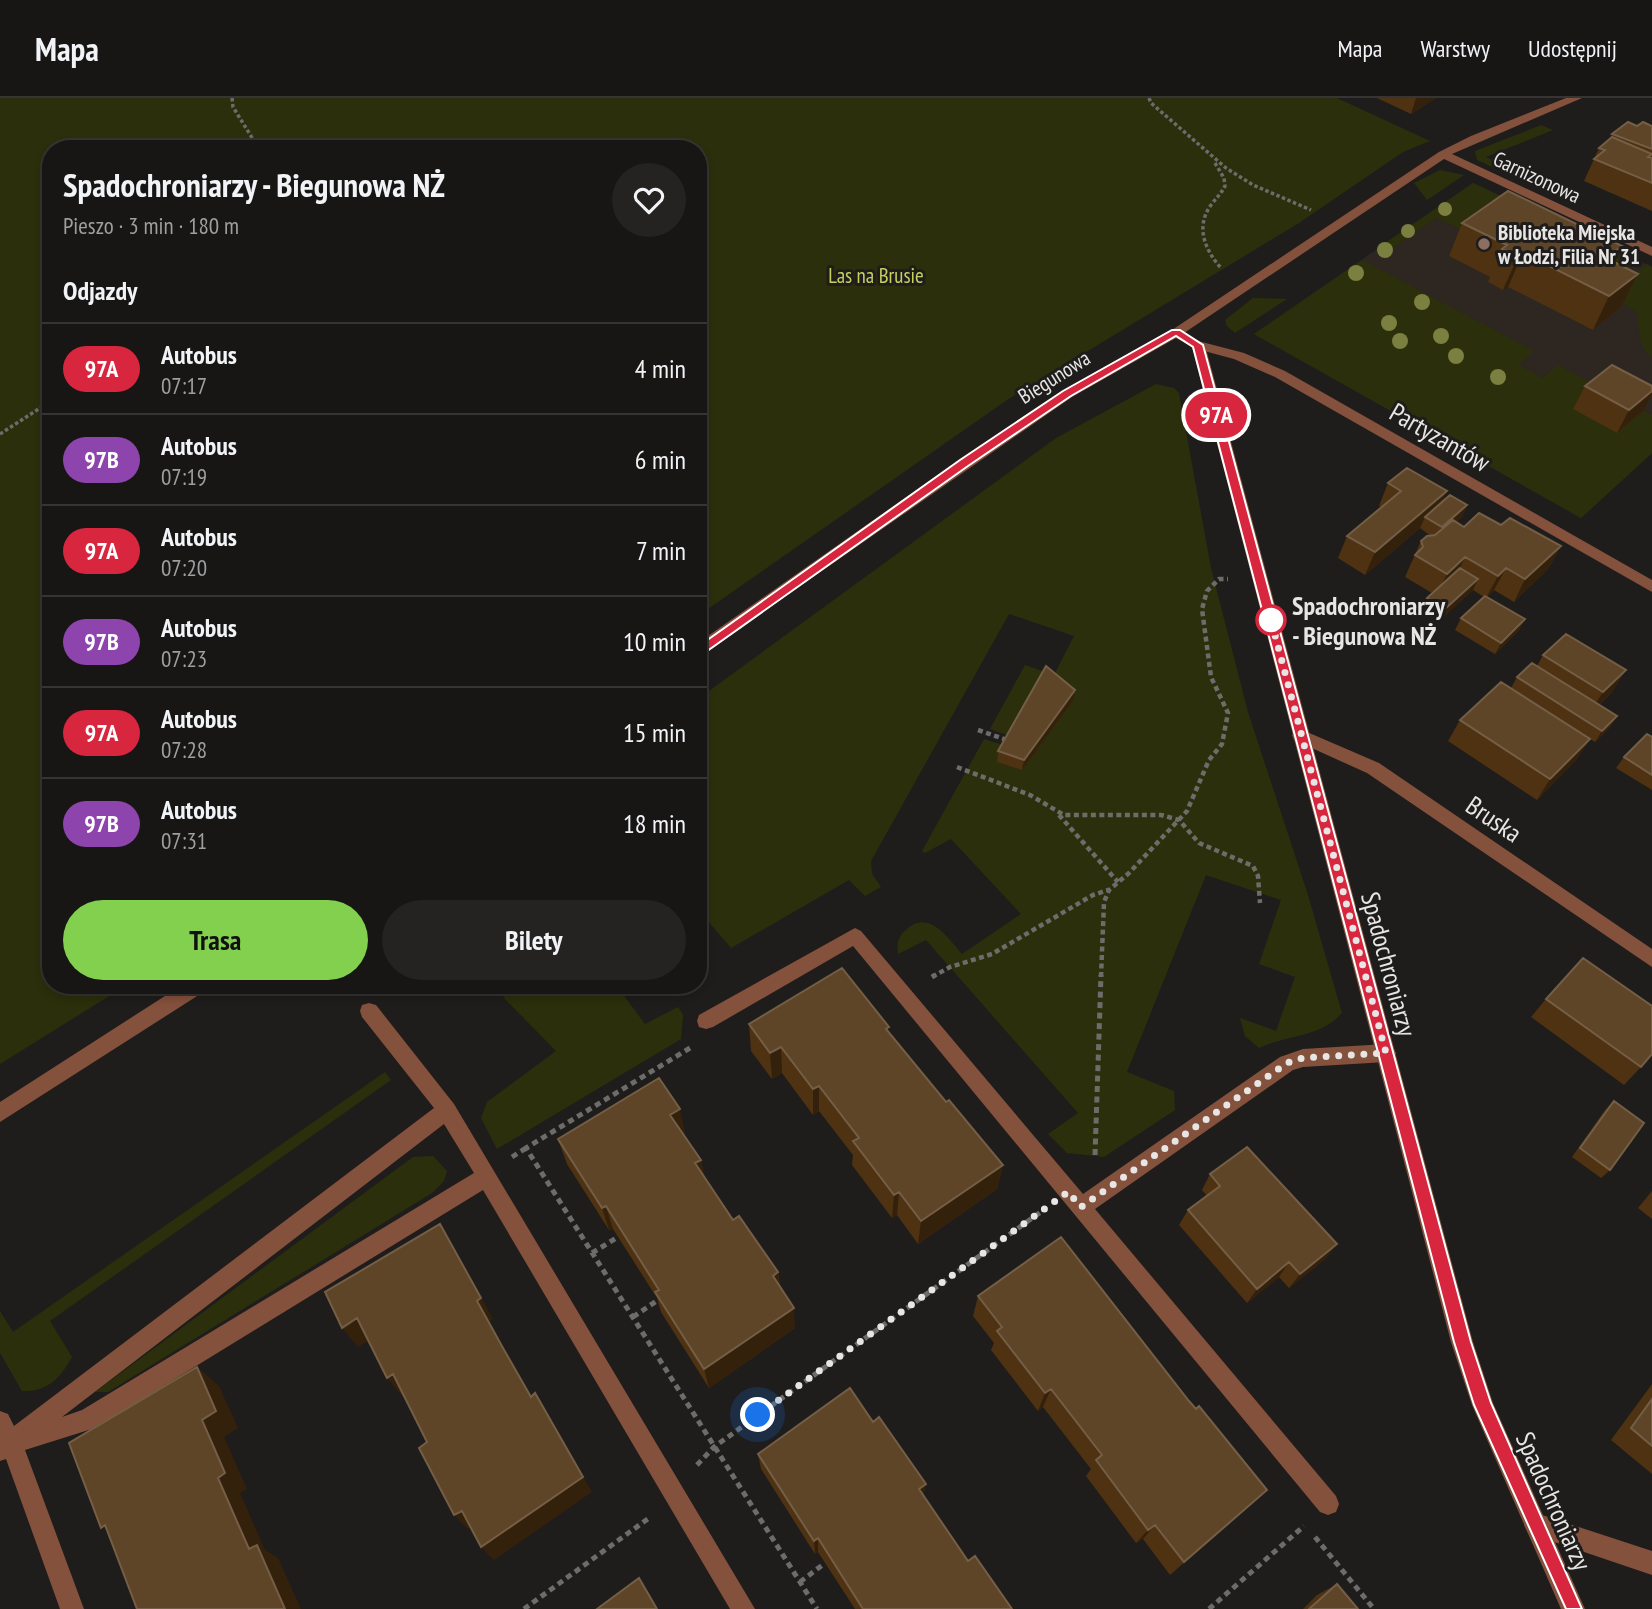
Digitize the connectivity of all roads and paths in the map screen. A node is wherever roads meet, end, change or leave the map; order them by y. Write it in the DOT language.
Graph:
graph roads {
  1 [pos="232,98"];
  2 [pos="1141,98"];
  3 [pos="1576,98"];
  4 [pos="1150,100"];
  5 [pos="253,140"];
  6 [pos="1443,154"];
  7 [pos="1213,159"];
  8 [pos="1341,222"];
  9 [pos="1652,252"];
  10 [pos="1223,271"];
  11 [pos="1176,332"];
  12 [pos="1198,345"];
  13 [pos="42,407"];
  14 [pos="0,434"];
  15 [pos="1219,579"];
  16 [pos="1652,587"];
  17 [pos="707,645"];
  18 [pos="978,730"];
  19 [pos="1300,736"];
  20 [pos="1008,741"];
  21 [pos="957,767"];
  22 [pos="1056,812"];
  23 [pos="1179,820"];
  24 [pos="1118,883"];
  25 [pos="1109,890"];
  26 [pos="1260,903"];
  27 [pos="1652,959"];
  28 [pos="903,993"];
  29 [pos="184,994"];
  30 [pos="369,1011"];
  31 [pos="706,1021"];
  32 [pos="1386,1053"];
  33 [pos="447,1110"];
  34 [pos="0,1112"];
  35 [pos="486,1177"];
  36 [pos="1081,1199"];
  37 [pos="618,1237"];
  38 [pos="592,1253"];
  39 [pos="658,1300"];
  40 [pos="632,1317"];
  41 [pos="0,1422"];
  42 [pos="6,1447"];
  43 [pos="714,1447"];
  44 [pos="673,1492"];
  45 [pos="1328,1504"];
  46 [pos="1305,1525"];
  47 [pos="1536,1525"];
  48 [pos="825,1563"];
  49 [pos="1652,1563"];
  50 [pos="800,1581"];
  51 [pos="72,1609"];
  52 [pos="524,1609"];
  53 [pos="743,1609"];
  54 [pos="817,1609"];
  55 [pos="1209,1609"];
  56 [pos="1374,1609"];
  57 [pos="1573,1609"];
  1 -- 5 [label="path"];
  2 -- 4 [label="path"];
  3 -- 6 [label="street, Biegunowa"];
  4 -- 7 [label="path"];
  6 -- 8 [label="street, Biegunowa"];
  6 -- 9 [label="street, Garnizonowa"];
  7 -- 8 [label="path"];
  7 -- 10 [label="path"];
  8 -- 11 [label="street, Biegunowa"];
  11 -- 12 [label="street"];
  11 -- 17 [label="street, Biegunowa"];
  12 -- 16 [label="street, Partyzantów"];
  12 -- 19 [label="street, Spadochroniarzy"];
  13 -- 14 [label="path"];
  15 -- 23 [label="path"];
  18 -- 20 [label="path"];
  19 -- 27 [label="street, Bruska"];
  19 -- 32 [label="street, Spadochroniarzy"];
  21 -- 22 [label="path"];
  22 -- 23 [label="path"];
  22 -- 24 [label="path"];
  23 -- 24 [label="path"];
  23 -- 26 [label="path"];
  24 -- 25 [label="path"];
  25 -- 28 [label="path"];
  25 -- 36 [label="path"];
  28 -- 31 [label="street"];
  28 -- 36 [label="street"];
  29 -- 34 [label="street"];
  30 -- 33 [label="street"];
  31 -- 38 [label="path"];
  32 -- 36 [label="street"];
  32 -- 47 [label="street, Spadochroniarzy"];
  33 -- 35 [label="street"];
  33 -- 42 [label="street"];
  35 -- 42 [label="street"];
  35 -- 44 [label="street"];
  36 -- 43 [label="path"];
  36 -- 45 [label="street"];
  37 -- 38 [label="path"];
  38 -- 40 [label="path"];
  39 -- 40 [label="path"];
  40 -- 43 [label="path"];
  41 -- 42 [label="street"];
  42 -- 51 [label="street"];
  43 -- 44 [label="path"];
  43 -- 50 [label="path"];
  44 -- 52 [label="path"];
  44 -- 53 [label="street"];
  45 -- 46 [label="path"];
  46 -- 55 [label="path"];
  46 -- 56 [label="path"];
  47 -- 49 [label="street"];
  47 -- 57 [label="street, Spadochroniarzy"];
  48 -- 50 [label="path"];
  50 -- 54 [label="path"];
}
